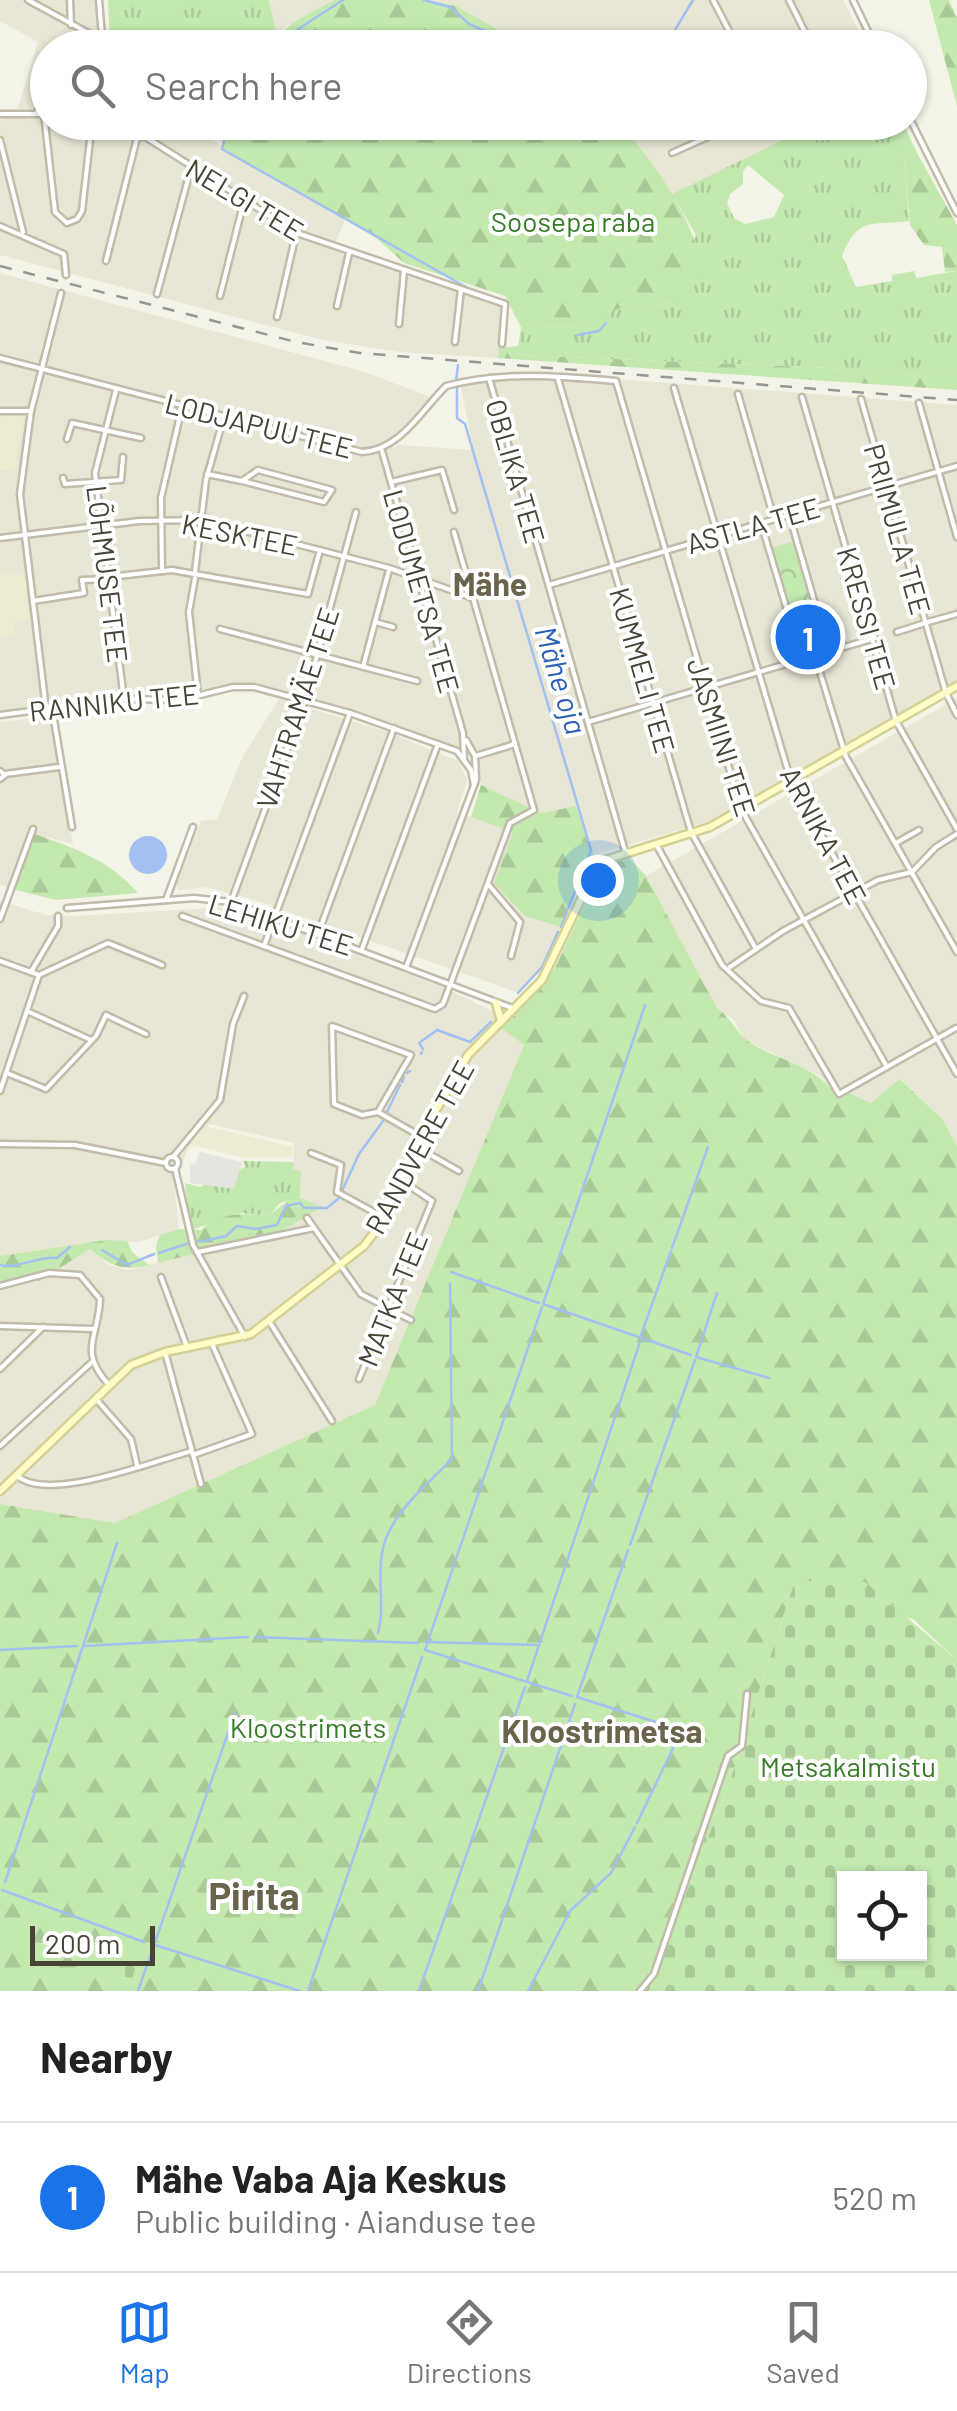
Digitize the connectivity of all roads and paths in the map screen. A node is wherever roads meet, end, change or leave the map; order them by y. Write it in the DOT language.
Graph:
graph roads {
  1 [pos="28,0"];
  2 [pos="70,0"];
  3 [pos="99,0"];
  4 [pos="713,0"];
  5 [pos="790,0"];
  6 [pos="853,0"];
  7 [pos="71,25"];
  8 [pos="79,30"];
  9 [pos="102,30"];
  10 [pos="729,30"];
  11 [pos="803,30"];
  12 [pos="867,30"];
  13 [pos="0,114"];
  14 [pos="30,114"];
  15 [pos="0,140"];
  16 [pos="48,140"];
  17 [pos="90,140"];
  18 [pos="136,140"];
  19 [pos="147,140"];
  20 [pos="702,140"];
  21 [pos="920,140"];
  22 [pos="672,154"];
  23 [pos="191,168"];
  24 [pos="244,201"];
  25 [pos="957,213"];
  26 [pos="0,226"];
  27 [pos="23,232"];
  28 [pos="296,232"];
  29 [pos="349,252"];
  30 [pos="106,260"];
  31 [pos="404,271"];
  32 [pos="66,275"];
  33 [pos="461,290"];
  34 [pos="62,293"];
  35 [pos="157,294"];
  36 [pos="220,296"];
  37 [pos="337,306"];
  38 [pos="277,317"];
  39 [pos="399,324"];
  40 [pos="455,342"];
  41 [pos="502,344"];
  42 [pos="0,358"];
  43 [pos="41,371"];
  44 [pos="489,378"];
  45 [pos="558,379"];
  46 [pos="616,382"];
  47 [pos="674,388"];
  48 [pos="116,390"];
  49 [pos="738,394"];
  50 [pos="802,396"];
  51 [pos="860,399"];
  52 [pos="919,403"];
  53 [pos="182,407"];
  54 [pos="0,411"];
  55 [pos="31,411"];
  56 [pos="224,418"];
  57 [pos="106,428"];
  58 [pos="141,438"];
  59 [pos="68,439"];
  60 [pos="382,450"];
  61 [pos="124,457"];
  62 [pos="957,466"];
  63 [pos="938,471"];
  64 [pos="207,474"];
  65 [pos="63,478"];
  66 [pos="242,481"];
  67 [pos="96,482"];
  68 [pos="391,482"];
  69 [pos="885,487"];
  70 [pos="833,502"];
  71 [pos="454,510"];
  72 [pos="356,512"];
  73 [pos="789,514"];
  74 [pos="774,518"];
  75 [pos="161,520"];
  76 [pos="200,520"];
  77 [pos="761,523"];
  78 [pos="102,526"];
  79 [pos="454,532"];
  80 [pos="718,535"];
  81 [pos="25,537"];
  82 [pos="957,537"];
  83 [pos="0,538"];
  84 [pos="320,550"];
  85 [pos="664,550"];
  86 [pos="344,556"];
  87 [pos="613,566"];
  88 [pos="389,568"];
  89 [pos="162,570"];
  90 [pos="195,575"];
  91 [pos="109,578"];
  92 [pos="419,580"];
  93 [pos="549,585"];
  94 [pos="473,598"];
  95 [pos="34,600"];
  96 [pos="957,614"];
  97 [pos="375,622"];
  98 [pos="926,622"];
  99 [pos="393,627"];
  100 [pos="220,630"];
  101 [pos="897,632"];
  102 [pos="874,638"];
  103 [pos="828,652"];
  104 [pos="318,655"];
  105 [pos="815,656"];
  106 [pos="802,660"];
  107 [pos="363,667"];
  108 [pos="758,672"];
  109 [pos="417,681"];
  110 [pos="957,686"];
  111 [pos="705,688"];
  112 [pos="946,693"];
  113 [pos="198,695"];
  114 [pos="124,700"];
  115 [pos="305,700"];
  116 [pos="653,704"];
  117 [pos="49,709"];
  118 [pos="350,712"];
  119 [pos="957,715"];
  120 [pos="0,716"];
  121 [pos="896,721"];
  122 [pos="588,722"];
  123 [pos="394,728"];
  124 [pos="463,733"];
  125 [pos="438,744"];
  126 [pos="515,744"];
  127 [pos="465,745"];
  128 [pos="458,751"];
  129 [pos="844,751"];
  130 [pos="469,757"];
  131 [pos="59,767"];
  132 [pos="3,772"];
  133 [pos="0,779"];
  134 [pos="791,782"];
  135 [pos="474,785"];
  136 [pos="742,809"];
  137 [pos="192,827"];
  138 [pos="72,828"];
  139 [pos="33,830"];
  140 [pos="919,830"];
  141 [pos="957,831"];
  142 [pos="692,836"];
  143 [pos="896,843"];
  144 [pos="656,844"];
  145 [pos="626,852"];
  146 [pos="912,872"];
  147 [pos="488,883"];
  148 [pos="0,892"];
  149 [pos="854,893"];
  150 [pos="8,896"];
  151 [pos="166,900"];
  152 [pos="231,902"];
  153 [pos="67,908"];
  154 [pos="58,916"];
  155 [pos="182,916"];
  156 [pos="274,918"];
  157 [pos="0,919"];
  158 [pos="804,920"];
  159 [pos="318,934"];
  160 [pos="264,946"];
  161 [pos="362,949"];
  162 [pos="756,949"];
  163 [pos="957,952"];
  164 [pos="511,956"];
  165 [pos="0,961"];
  166 [pos="162,965"];
  167 [pos="407,965"];
  168 [pos="730,967"];
  169 [pos="31,972"];
  170 [pos="39,976"];
  171 [pos="451,983"];
  172 [pos="244,996"];
  173 [pos="488,996"];
  174 [pos="496,1002"];
  175 [pos="26,1011"];
  176 [pos="512,1011"];
  177 [pos="501,1022"];
  178 [pos="956,1028"];
  179 [pos="146,1034"];
  180 [pos="936,1039"];
  181 [pos="91,1040"];
  182 [pos="887,1067"];
  183 [pos="7,1073"];
  184 [pos="957,1074"];
  185 [pos="0,1091"];
  186 [pos="378,1112"];
  187 [pos="420,1136"];
  188 [pos="0,1144"];
  189 [pos="415,1146"];
  190 [pos="311,1153"];
  191 [pos="173,1158"];
  192 [pos="166,1163"];
  193 [pos="175,1168"];
  194 [pos="458,1172"];
  195 [pos="399,1179"];
  196 [pos="384,1216"];
  197 [pos="307,1218"];
  198 [pos="314,1228"];
  199 [pos="198,1252"];
  200 [pos="340,1265"];
  201 [pos="161,1277"];
  202 [pos="0,1286"];
  203 [pos="388,1310"];
  204 [pos="411,1320"];
  205 [pos="269,1321"];
  206 [pos="0,1326"];
  207 [pos="43,1327"];
  208 [pos="92,1329"];
  209 [pos="245,1337"];
  210 [pos="212,1344"];
  211 [pos="188,1348"];
  212 [pos="165,1352"];
  213 [pos="92,1362"];
  214 [pos="0,1369"];
  215 [pos="360,1379"];
  216 [pos="109,1385"];
  217 [pos="96,1399"];
  218 [pos="332,1421"];
  219 [pos="0,1446"];
  220 [pos="192,1453"];
  221 [pos="137,1465"];
  222 [pos="16,1475"];
  223 [pos="200,1484"];
  224 [pos="0,1491"];
  225 [pos="748,1694"];
  226 [pos="640,1991"];
  1 -- 7 [label="street"];
  2 -- 7 [label="street"];
  3 -- 9 [label="street"];
  4 -- 10 [label="street"];
  5 -- 11 [label="street"];
  6 -- 12 [label="street"];
  7 -- 8 [label="street"];
  13 -- 14 [label="street"];
  15 -- 27 [label="street"];
  16 -- 17 [label="street"];
  18 -- 30 [label="street"];
  19 -- 23 [label="street, NELGI TEE"];
  20 -- 22 [label="street"];
  21 -- 25 [label="street"];
  23 -- 24 [label="street, NELGI TEE"];
  23 -- 35 [label="street"];
  24 -- 28 [label="street, NELGI TEE"];
  24 -- 36 [label="street"];
  26 -- 27 [label="street"];
  27 -- 32 [label="street"];
  28 -- 29 [label="street, NELGI TEE"];
  28 -- 38 [label="street"];
  29 -- 31 [label="street, NELGI TEE"];
  29 -- 37 [label="street"];
  31 -- 33 [label="street, NELGI TEE"];
  31 -- 39 [label="street"];
  33 -- 40 [label="street"];
  33 -- 41 [label="street, NELGI TEE"];
  34 -- 43 [label="street"];
  42 -- 43 [label="street, LODJAPUU TEE"];
  43 -- 48 [label="street, LODJAPUU TEE"];
  43 -- 55 [label="street"];
  44 -- 45 [label="street, LODJAPUU TEE"];
  44 -- 60 [label="street, LODJAPUU TEE"];
  44 -- 93 [label="street, OBLIKA TEE"];
  45 -- 46 [label="street, LODJAPUU TEE"];
  45 -- 87 [label="street, KUMMELI TEE"];
  46 -- 85 [label="street, JASMIINI TEE"];
  47 -- 80 [label="street, ARNIKA TEE"];
  48 -- 53 [label="street, LODJAPUU TEE"];
  48 -- 57 [label="street, LÕHMUSE TEE"];
  49 -- 74 [label="street"];
  50 -- 70 [label="street, KRESSI TEE"];
  51 -- 69 [label="street, PRIIMULA TEE"];
  52 -- 63 [label="street"];
  53 -- 56 [label="street, LODJAPUU TEE"];
  53 -- 75 [label="street"];
  54 -- 55 [label="street"];
  55 -- 81 [label="street"];
  56 -- 60 [label="street, LODJAPUU TEE"];
  56 -- 64 [label="street"];
  57 -- 58 [label="street"];
  57 -- 59 [label="street"];
  57 -- 67 [label="street, LÕHMUSE TEE"];
  60 -- 68 [label="street, LODUMETSA TEE"];
  61 -- 67 [label="street"];
  62 -- 63 [label="street, ASTLA TEE"];
  63 -- 69 [label="street, ASTLA TEE"];
  63 -- 82 [label="street"];
  64 -- 66 [label="street"];
  64 -- 76 [label="street"];
  65 -- 67 [label="street"];
  66 -- 66 [label="street"];
  67 -- 78 [label="street, LÕHMUSE TEE"];
  68 -- 71 [label="street"];
  68 -- 92 [label="street, LODUMETSA TEE"];
  69 -- 70 [label="street, ASTLA TEE"];
  69 -- 98 [label="street, PRIIMULA TEE"];
  70 -- 73 [label="street, ASTLA TEE"];
  70 -- 102 [label="street, KRESSI TEE"];
  72 -- 86 [label="street, VAHTRAMÄE TEE"];
  73 -- 74 [label="street, ASTLA TEE"];
  73 -- 103 [label="street"];
  74 -- 77 [label="street, ASTLA TEE"];
  75 -- 76 [label="street, KESKTEE"];
  75 -- 78 [label="street, KESKTEE"];
  75 -- 89 [label="street"];
  76 -- 84 [label="street, KESKTEE"];
  76 -- 90 [label="street"];
  77 -- 80 [label="street, ASTLA TEE"];
  77 -- 106 [label="street"];
  78 -- 81 [label="street, KESKTEE"];
  78 -- 91 [label="street, LÕHMUSE TEE"];
  79 -- 94 [label="street"];
  80 -- 85 [label="street, ASTLA TEE"];
  80 -- 108 [label="street, ARNIKA TEE"];
  81 -- 83 [label="street, KESKTEE"];
  81 -- 95 [label="street"];
  84 -- 86 [label="street, KESKTEE"];
  84 -- 90 [label="street"];
  85 -- 87 [label="street, ASTLA TEE"];
  85 -- 111 [label="street, JASMIINI TEE"];
  86 -- 88 [label="street, KESKTEE"];
  86 -- 104 [label="street, VAHTRAMÄE TEE"];
  87 -- 93 [label="street, ASTLA TEE"];
  87 -- 116 [label="street, KUMMELI TEE"];
  88 -- 92 [label="street, KESKTEE"];
  88 -- 97 [label="street"];
  89 -- 90 [label="street"];
  89 -- 91 [label="street"];
  90 -- 113 [label="street"];
  91 -- 95 [label="street"];
  91 -- 114 [label="street, LÕHMUSE TEE"];
  92 -- 94 [label="street, KESKTEE"];
  92 -- 124 [label="street, LODUMETSA TEE"];
  93 -- 122 [label="street, OBLIKA TEE"];
  94 -- 126 [label="street"];
  95 -- 117 [label="street"];
  96 -- 98 [label="street"];
  97 -- 99 [label="street"];
  97 -- 107 [label="street"];
  98 -- 101 [label="street"];
  98 -- 112 [label="street, PRIIMULA TEE"];
  100 -- 104 [label="street"];
  102 -- 103 [label="street"];
  102 -- 121 [label="street, KRESSI TEE"];
  103 -- 105 [label="street"];
  104 -- 107 [label="street"];
  104 -- 115 [label="street, VAHTRAMÄE TEE"];
  105 -- 106 [label="street"];
  105 -- 129 [label="street"];
  106 -- 108 [label="street"];
  107 -- 109 [label="street"];
  108 -- 111 [label="street"];
  108 -- 134 [label="street, ARNIKA TEE"];
  110 -- 112 [label="main road, RANDVERE TEE"];
  111 -- 116 [label="street"];
  111 -- 136 [label="street, JASMIINI TEE"];
  112 -- 119 [label="street, PRIIMULA TEE"];
  112 -- 121 [label="main road, RANDVERE TEE"];
  113 -- 114 [label="street, RANNIKU TEE"];
  113 -- 115 [label="street, RANNIKU TEE"];
  114 -- 117 [label="street, RANNIKU TEE"];
  115 -- 118 [label="street, RANNIKU TEE"];
  115 -- 152 [label="street, VAHTRAMÄE TEE"];
  116 -- 122 [label="street"];
  116 -- 142 [label="street, KUMMELI TEE"];
  117 -- 120 [label="street, RANNIKU TEE"];
  117 -- 131 [label="street"];
  118 -- 123 [label="street, RANNIKU TEE"];
  118 -- 156 [label="street"];
  121 -- 129 [label="main road, RANDVERE TEE"];
  121 -- 141 [label="street, KRESSI TEE"];
  122 -- 145 [label="street, OBLIKA TEE"];
  123 -- 125 [label="street, RANNIKU TEE"];
  123 -- 159 [label="street"];
  124 -- 127 [label="street"];
  124 -- 130 [label="street"];
  125 -- 128 [label="street, RANNIKU TEE"];
  125 -- 161 [label="street"];
  126 -- 130 [label="street"];
  126 -- 147 [label="street"];
  127 -- 128 [label="street"];
  127 -- 130 [label="street"];
  128 -- 130 [label="street, RANNIKU TEE"];
  129 -- 134 [label="main road, RANDVERE TEE"];
  129 -- 143 [label="street"];
  130 -- 135 [label="street"];
  130 -- 135 [label="street"];
  131 -- 132 [label="street"];
  131 -- 138 [label="street"];
  132 -- 133 [label="street"];
  134 -- 136 [label="main road, RANDVERE TEE"];
  134 -- 149 [label="street, ARNIKA TEE"];
  135 -- 167 [label="street"];
  136 -- 142 [label="main road, RANDVERE TEE"];
  136 -- 158 [label="street, JASMIINI TEE"];
  137 -- 151 [label="street"];
  139 -- 150 [label="street"];
  140 -- 143 [label="street"];
  141 -- 146 [label="street"];
  142 -- 144 [label="main road, RANDVERE TEE"];
  142 -- 162 [label="street, KUMMELI TEE"];
  143 -- 146 [label="street"];
  144 -- 145 [label="main road, RANDVERE TEE"];
  144 -- 168 [label="street"];
  145 -- 176 [label="main road, RANDVERE TEE"];
  146 -- 149 [label="street"];
  146 -- 163 [label="street"];
  147 -- 164 [label="street"];
  147 -- 171 [label="street"];
  148 -- 150 [label="street"];
  149 -- 158 [label="street"];
  149 -- 180 [label="street, ARNIKA TEE"];
  150 -- 157 [label="street"];
  151 -- 152 [label="street, LEHIKU TEE"];
  151 -- 153 [label="street, LEHIKU TEE"];
  152 -- 156 [label="street, LEHIKU TEE"];
  154 -- 169 [label="street"];
  155 -- 160 [label="street"];
  156 -- 159 [label="street, LEHIKU TEE"];
  156 -- 160 [label="street"];
  158 -- 162 [label="street"];
  158 -- 182 [label="street, JASMIINI TEE"];
  159 -- 161 [label="street, LEHIKU TEE"];
  160 -- 171 [label="street"];
  161 -- 167 [label="street, LEHIKU TEE"];
  162 -- 168 [label="street"];
  165 -- 169 [label="street"];
  166 -- 170 [label="street"];
  167 -- 171 [label="street, LEHIKU TEE"];
  168 -- 182 [label="street"];
  169 -- 170 [label="street"];
  170 -- 175 [label="street"];
  171 -- 173 [label="street, LEHIKU TEE"];
  172 -- 191 [label="street"];
  173 -- 174 [label="street, LEHIKU TEE"];
  173 -- 176 [label="street, LEHIKU TEE"];
  174 -- 176 [label="street, LEHIKU TEE"];
  174 -- 177 [label="main road"];
  175 -- 181 [label="street"];
  175 -- 183 [label="street"];
  176 -- 177 [label="main road, RANDVERE TEE"];
  177 -- 187 [label="main road, RANDVERE TEE"];
  178 -- 180 [label="street"];
  179 -- 181 [label="street"];
  180 -- 182 [label="street"];
  180 -- 184 [label="street, ARNIKA TEE"];
  181 -- 183 [label="street"];
  183 -- 185 [label="street"];
  186 -- 186 [label="street"];
  186 -- 187 [label="street"];
  187 -- 189 [label="main road, RANDVERE TEE"];
  188 -- 192 [label="street"];
  189 -- 194 [label="street"];
  189 -- 195 [label="main road, RANDVERE TEE"];
  190 -- 196 [label="street"];
  191 -- 192 [label="street"];
  191 -- 193 [label="street"];
  192 -- 193 [label="street"];
  193 -- 199 [label="street"];
  195 -- 196 [label="main road, RANDVERE TEE"];
  195 -- 203 [label="street, MATKA TEE"];
  196 -- 200 [label="main road, RANDVERE TEE"];
  197 -- 198 [label="street"];
  198 -- 199 [label="street"];
  198 -- 200 [label="street"];
  199 -- 209 [label="street"];
  200 -- 203 [label="street"];
  200 -- 205 [label="main road, RANDVERE TEE"];
  201 -- 211 [label="street"];
  202 -- 208 [label="street"];
  203 -- 204 [label="street"];
  203 -- 215 [label="street, MATKA TEE"];
  205 -- 209 [label="main road, RANDVERE TEE"];
  205 -- 218 [label="street"];
  206 -- 207 [label="street"];
  207 -- 208 [label="street"];
  207 -- 214 [label="street"];
  208 -- 213 [label="street"];
  209 -- 210 [label="main road, RANDVERE TEE"];
  210 -- 211 [label="main road, RANDVERE TEE"];
  210 -- 220 [label="street"];
  211 -- 212 [label="main road, RANDVERE TEE"];
  212 -- 216 [label="main road, RANDVERE TEE"];
  212 -- 220 [label="street"];
  213 -- 216 [label="street"];
  213 -- 219 [label="street"];
  216 -- 217 [label="main road, RANDVERE TEE"];
  217 -- 221 [label="street"];
  217 -- 222 [label="main road, RANDVERE TEE"];
  220 -- 221 [label="street"];
  220 -- 223 [label="street"];
  221 -- 222 [label="street"];
  222 -- 224 [label="main road, RANDVERE TEE"];
  225 -- 226 [label="street"];
}
